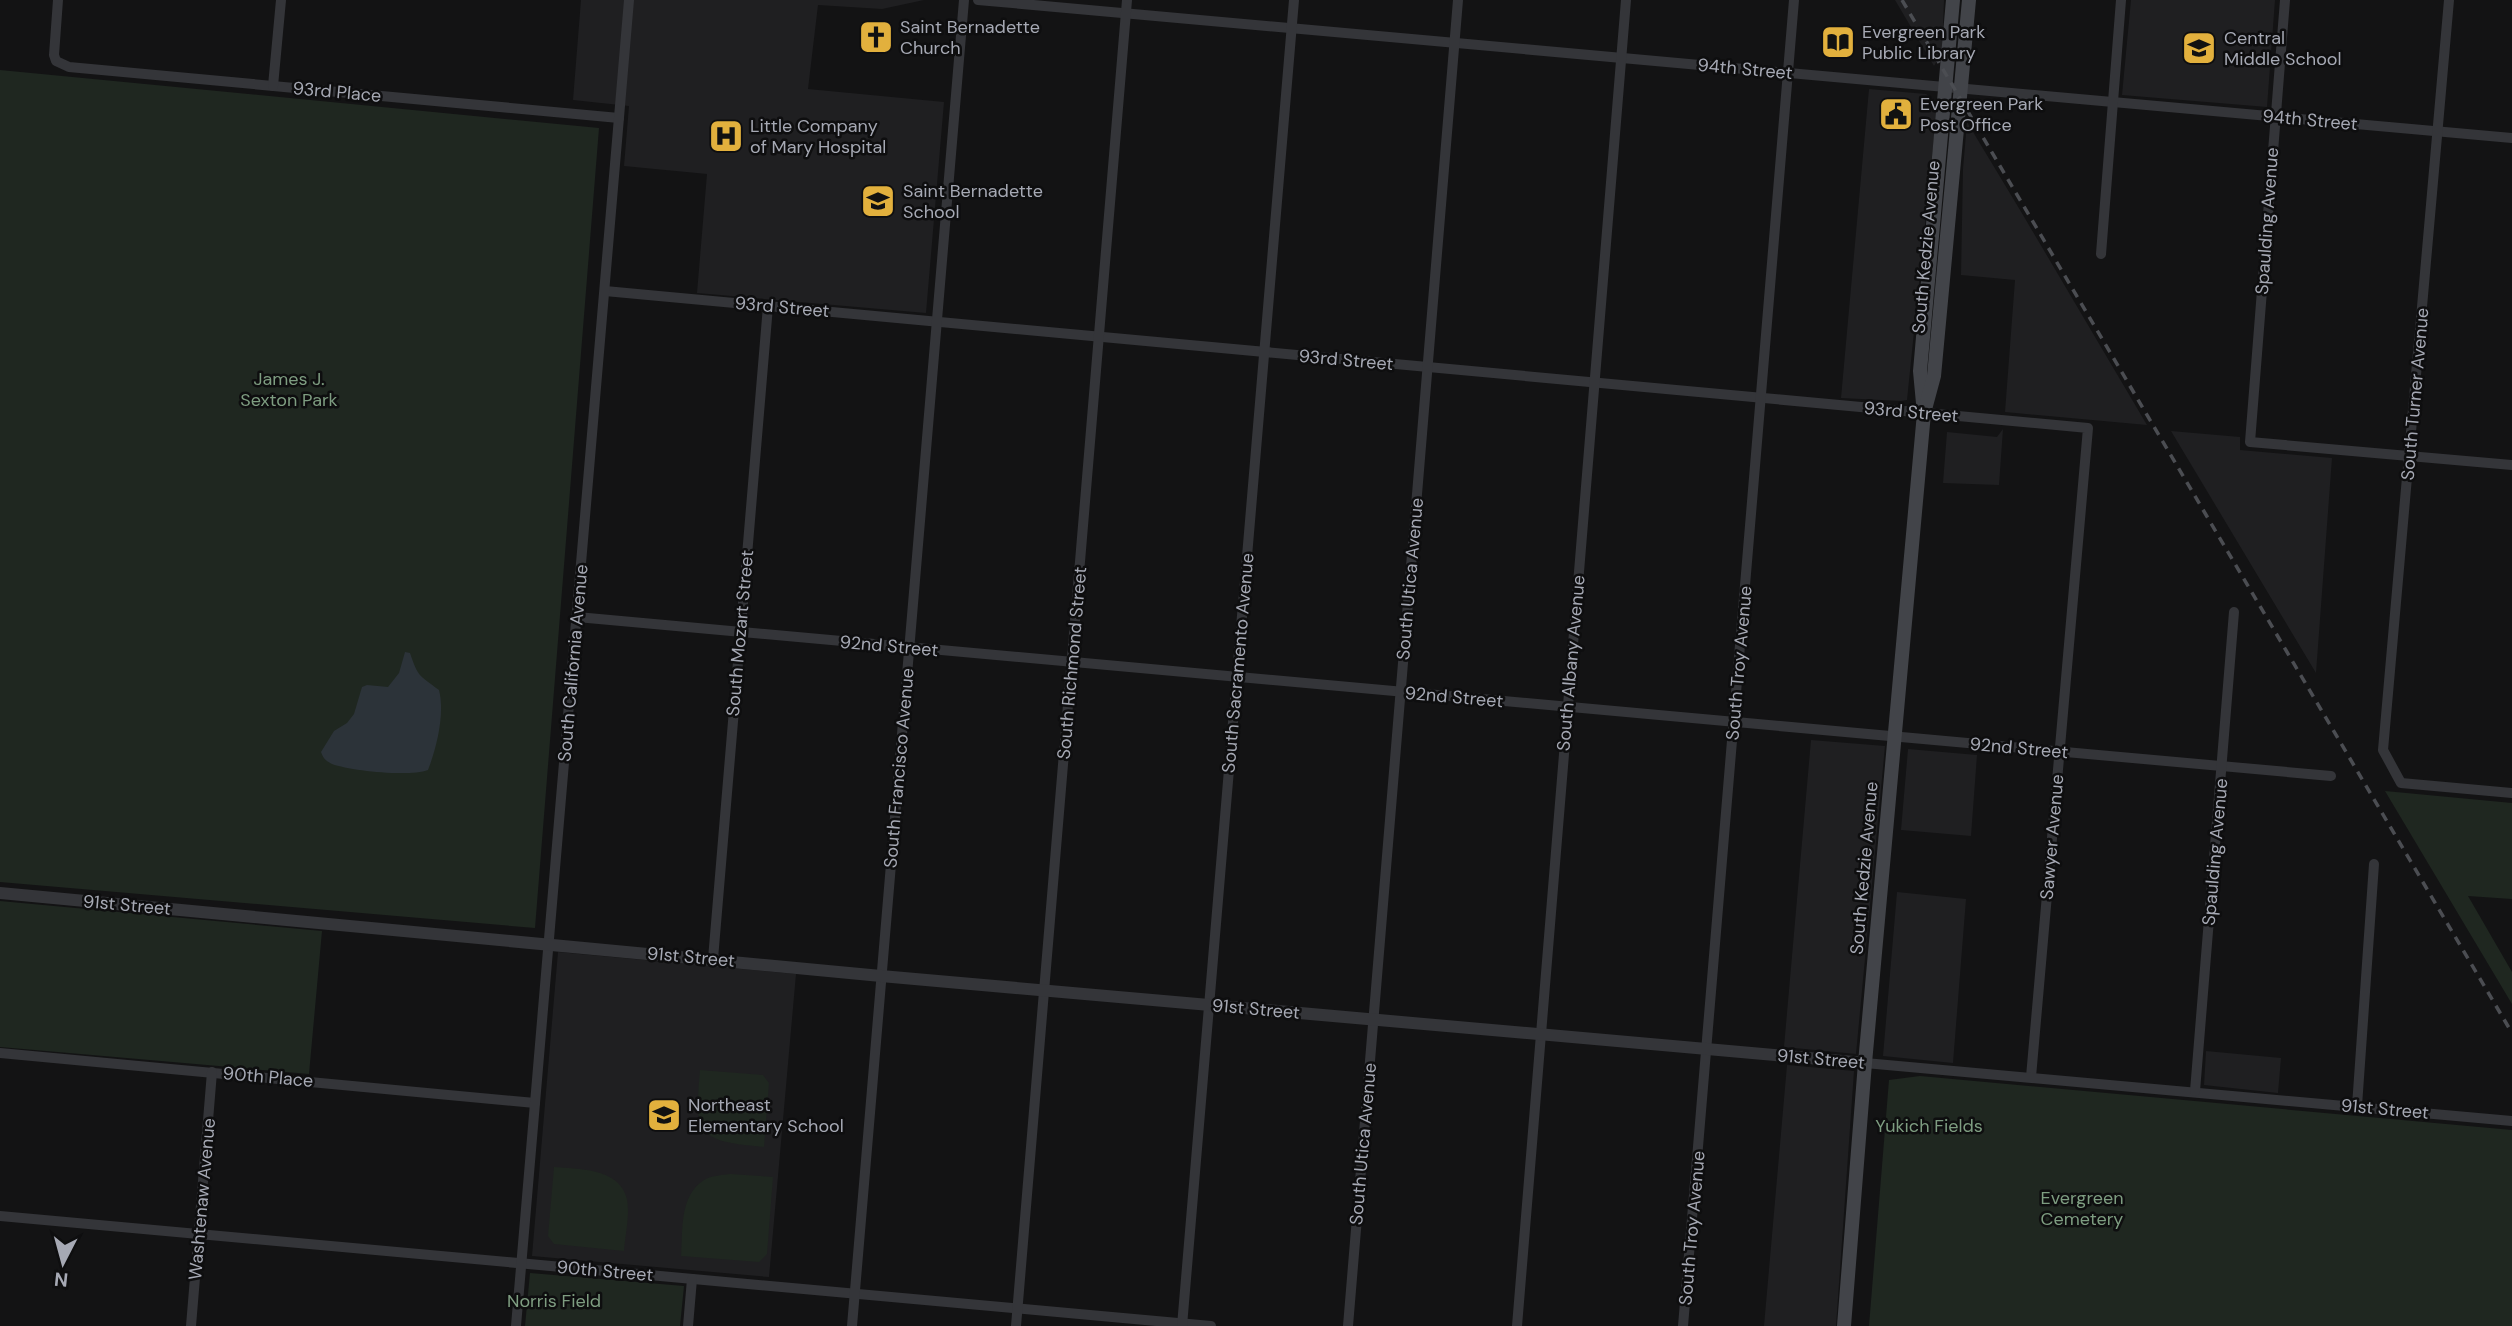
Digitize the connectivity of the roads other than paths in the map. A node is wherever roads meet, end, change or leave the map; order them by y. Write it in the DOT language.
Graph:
graph roads {
  1 [pos="58,0"];
  2 [pos="281,0"];
  3 [pos="629,0"];
  4 [pos="964,0"];
  5 [pos="978,0"];
  6 [pos="1127,0"];
  7 [pos="1294,0"];
  8 [pos="1458,0"];
  9 [pos="1626,0"];
  10 [pos="1794,0"];
  11 [pos="1953,0"];
  12 [pos="1969,0"];
  13 [pos="2121,0"];
  14 [pos="2285,0"];
  15 [pos="2449,0"];
  16 [pos="1126,13"];
  17 [pos="1291,28"];
  18 [pos="1455,43"];
  19 [pos="1621,58"];
  20 [pos="1788,73"];
  21 [pos="274,86"];
  22 [pos="1954,88"];
  23 [pos="2114,103"];
  24 [pos="2276,117"];
  25 [pos="619,118"];
  26 [pos="2438,131"];
  27 [pos="2512,138"];
  28 [pos="2101,254"];
  29 [pos="604,291"];
  30 [pos="768,306"];
  31 [pos="937,322"];
  32 [pos="1099,337"];
  33 [pos="1264,352"];
  34 [pos="1427,367"];
  35 [pos="1594,383"];
  36 [pos="1761,398"];
  37 [pos="1924,413"];
  38 [pos="2088,428"];
  39 [pos="2409,456"];
  40 [pos="2512,466"];
  41 [pos="2234,612"];
  42 [pos="577,617"];
  43 [pos="740,632"];
  44 [pos="909,648"];
  45 [pos="1072,662"];
  46 [pos="1237,677"];
  47 [pos="1400,692"];
  48 [pos="1568,707"];
  49 [pos="1734,722"];
  50 [pos="1895,737"];
  51 [pos="2060,752"];
  52 [pos="2222,766"];
  53 [pos="2331,776"];
  54 [pos="2512,793"];
  55 [pos="2374,864"];
  56 [pos="0,893"];
  57 [pos="549,944"];
  58 [pos="713,959"];
  59 [pos="881,976"];
  60 [pos="1045,990"];
  61 [pos="1209,1004"];
  62 [pos="1373,1019"];
  63 [pos="1541,1034"];
  64 [pos="1707,1049"];
  65 [pos="0,1053"];
  66 [pos="1865,1063"];
  67 [pos="212,1072"];
  68 [pos="2031,1077"];
  69 [pos="2195,1091"];
  70 [pos="535,1103"];
  71 [pos="2357,1106"];
  72 [pos="2512,1121"];
  73 [pos="0,1216"];
  74 [pos="199,1234"];
  75 [pos="521,1263"];
  76 [pos="692,1279"];
  77 [pos="854,1294"];
  78 [pos="1018,1308"];
  79 [pos="1182,1325"];
  80 [pos="191,1326"];
  81 [pos="516,1326"];
  82 [pos="688,1326"];
  83 [pos="852,1326"];
  84 [pos="1016,1326"];
  85 [pos="1211,1326"];
  86 [pos="1348,1326"];
  87 [pos="1517,1326"];
  88 [pos="1683,1326"];
  89 [pos="1844,1326"];
  1 -- 21 [label="street, 93rd Place"];
  2 -- 21 [label="street"];
  3 -- 25 [label="street, South California Avenue"];
  4 -- 31 [label="street, South Francisco Avenue"];
  5 -- 16 [label="street, 94th Street"];
  6 -- 16 [label="street, South Richmond Street"];
  7 -- 17 [label="street, South Sacramento Avenue"];
  8 -- 18 [label="street, South Utica Avenue"];
  9 -- 19 [label="street, South Albany Avenue"];
  10 -- 20 [label="street, South Troy Avenue"];
  11 -- 22 [label="main road, South Kedzie Avenue"];
  12 -- 22 [label="main road, South Kedzie Avenue"];
  13 -- 23 [label="street"];
  14 -- 24 [label="street, Spaulding Avenue"];
  15 -- 26 [label="street, South Turner Avenue"];
  16 -- 17 [label="street, 94th Street"];
  16 -- 32 [label="street, South Richmond Street"];
  17 -- 18 [label="street, 94th Street"];
  17 -- 33 [label="street, South Sacramento Avenue"];
  18 -- 19 [label="street, 94th Street"];
  18 -- 34 [label="street, South Utica Avenue"];
  19 -- 20 [label="street, 94th Street"];
  19 -- 35 [label="street, South Albany Avenue"];
  20 -- 22 [label="street, 94th Street"];
  20 -- 36 [label="street, South Troy Avenue"];
  21 -- 25 [label="street, 93rd Place"];
  22 -- 23 [label="street, 94th Street"];
  22 -- 37 [label="main road, South Kedzie Avenue"];
  23 -- 24 [label="street, 94th Street"];
  23 -- 28 [label="street"];
  24 -- 26 [label="street, 94th Street"];
  24 -- 39 [label="street, Spaulding Avenue"];
  25 -- 29 [label="street, South California Avenue"];
  26 -- 27 [label="street, 94th Street"];
  26 -- 39 [label="street, South Turner Avenue"];
  29 -- 30 [label="street, 93rd Street"];
  29 -- 42 [label="street, South California Avenue"];
  30 -- 31 [label="street, 93rd Street"];
  30 -- 43 [label="street, South Mozart Street"];
  31 -- 32 [label="street, 93rd Street"];
  31 -- 44 [label="street, South Francisco Avenue"];
  32 -- 33 [label="street, 93rd Street"];
  32 -- 45 [label="street, South Richmond Street"];
  33 -- 34 [label="street, 93rd Street"];
  33 -- 46 [label="street, South Sacramento Avenue"];
  34 -- 35 [label="street, 93rd Street"];
  34 -- 47 [label="street, South Utica Avenue"];
  35 -- 36 [label="street, 93rd Street"];
  35 -- 48 [label="street, South Albany Avenue"];
  36 -- 37 [label="street, 93rd Street"];
  36 -- 49 [label="street, South Troy Avenue"];
  37 -- 38 [label="street, 93rd Street"];
  37 -- 50 [label="main road, South Kedzie Avenue"];
  38 -- 51 [label="street, Sawyer Avenue"];
  39 -- 40 [label="street"];
  39 -- 54 [label="street, South Turner Avenue"];
  41 -- 52 [label="street, Spaulding Avenue"];
  42 -- 43 [label="street, 92nd Street"];
  42 -- 57 [label="street, South California Avenue"];
  43 -- 44 [label="street, 92nd Street"];
  43 -- 58 [label="street, South Mozart Street"];
  44 -- 45 [label="street, 92nd Street"];
  44 -- 59 [label="street, South Francisco Avenue"];
  45 -- 46 [label="street, 92nd Street"];
  45 -- 60 [label="street, South Richmond Street"];
  46 -- 47 [label="street, 92nd Street"];
  46 -- 61 [label="street, South Sacramento Avenue"];
  47 -- 48 [label="street, 92nd Street"];
  47 -- 62 [label="street, South Utica Avenue"];
  48 -- 49 [label="street, 92nd Street"];
  48 -- 63 [label="street, South Albany Avenue"];
  49 -- 50 [label="street, 92nd Street"];
  49 -- 64 [label="street, South Troy Avenue"];
  50 -- 51 [label="street, 92nd Street"];
  50 -- 66 [label="main road, South Kedzie Avenue"];
  51 -- 52 [label="street, 92nd Street"];
  51 -- 68 [label="street, Sawyer Avenue"];
  52 -- 53 [label="street, 92nd Street"];
  52 -- 69 [label="street, Spaulding Avenue"];
  55 -- 71 [label="street"];
  56 -- 57 [label="street, 91st Street"];
  57 -- 58 [label="street, 91st Street"];
  57 -- 70 [label="street, South California Avenue"];
  58 -- 59 [label="street, 91st Street"];
  59 -- 60 [label="street, 91st Street"];
  59 -- 77 [label="street, South Francisco Avenue"];
  60 -- 61 [label="street, 91st Street"];
  60 -- 78 [label="street, South Richmond Street"];
  61 -- 62 [label="street, 91st Street"];
  61 -- 79 [label="street, South Sacramento Avenue"];
  62 -- 63 [label="street, 91st Street"];
  62 -- 86 [label="street, South Utica Avenue"];
  63 -- 64 [label="street, 91st Street"];
  63 -- 87 [label="street, South Albany Avenue"];
  64 -- 66 [label="street, 91st Street"];
  64 -- 88 [label="street, South Troy Avenue"];
  65 -- 67 [label="street, 90th Place"];
  66 -- 68 [label="street, 91st Street"];
  66 -- 89 [label="main road, South Kedzie Avenue"];
  67 -- 70 [label="street, 90th Place"];
  67 -- 74 [label="street, Washtenaw Avenue"];
  68 -- 69 [label="street, 91st Street"];
  69 -- 71 [label="street, 91st Street"];
  70 -- 75 [label="street, South California Avenue"];
  71 -- 72 [label="street, 91st Street"];
  73 -- 74 [label="street, 90th Street"];
  74 -- 75 [label="street, 90th Street"];
  74 -- 80 [label="street, Washtenaw Avenue"];
  75 -- 76 [label="street, 90th Street"];
  75 -- 81 [label="street, South California Avenue"];
  76 -- 77 [label="street, 90th Street"];
  76 -- 82 [label="street"];
  77 -- 78 [label="street, 90th Street"];
  77 -- 83 [label="street, South Francisco Avenue"];
  78 -- 79 [label="street, 90th Street"];
  78 -- 84 [label="street, South Richmond Street"];
  79 -- 85 [label="street, 90th Street"];
}
